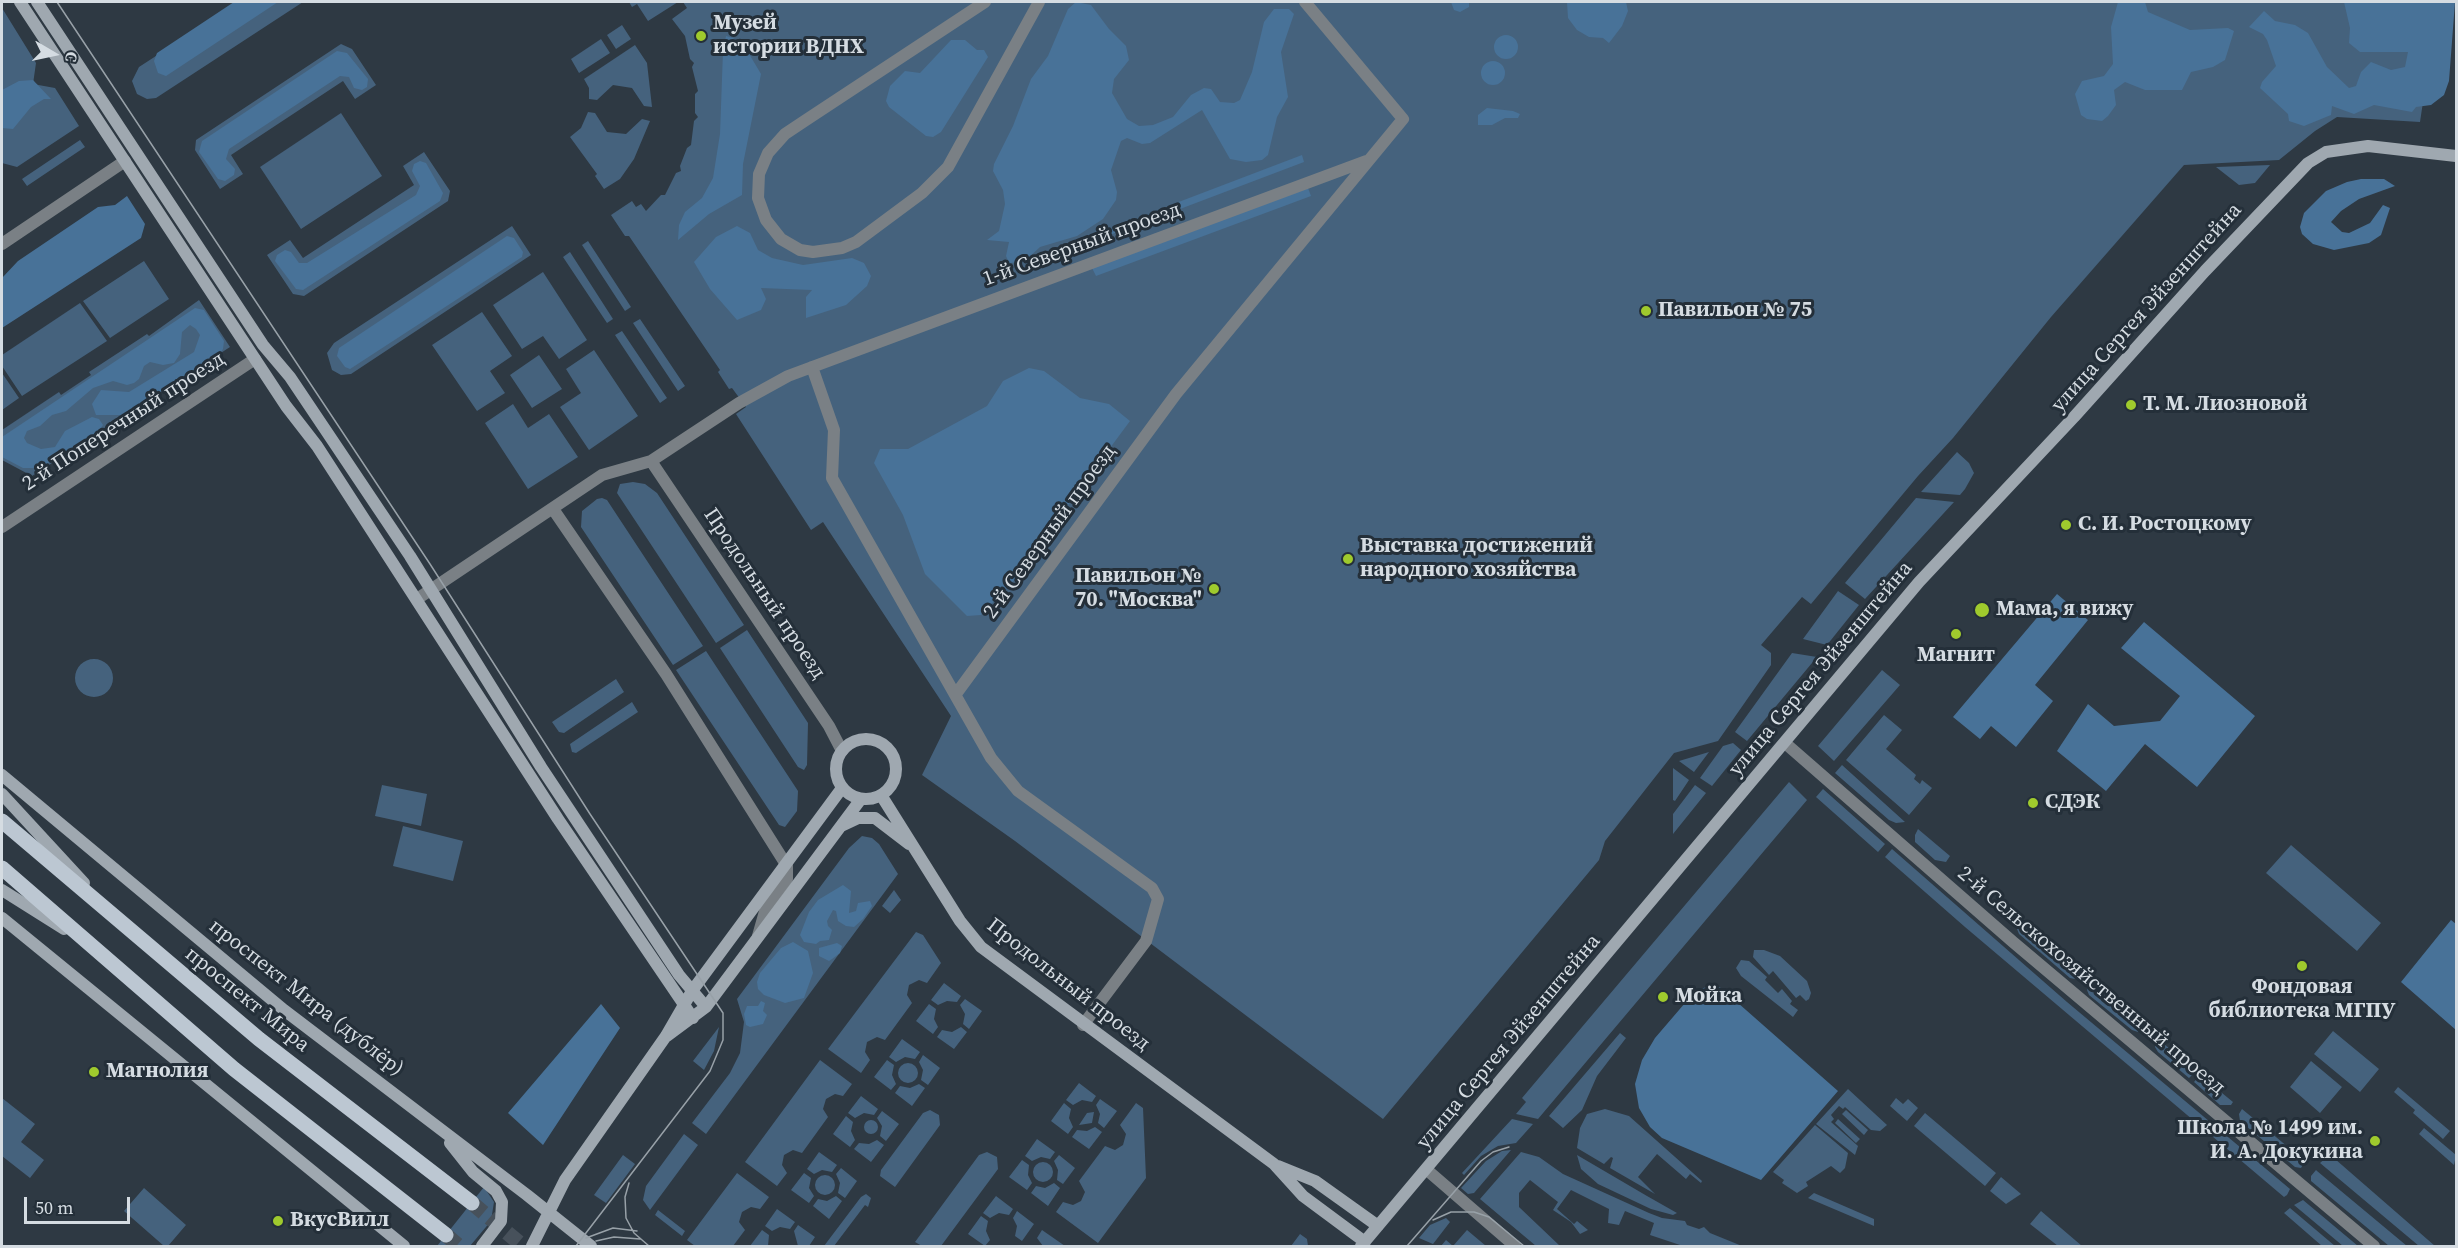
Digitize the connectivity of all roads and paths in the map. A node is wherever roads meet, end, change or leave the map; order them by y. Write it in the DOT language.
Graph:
graph roads {
  1 [pos="20,2"];
  2 [pos="37,2"];
  3 [pos="985,2"];
  4 [pos="1037,2"];
  5 [pos="1305,2"];
  6 [pos="136,153"];
  7 [pos="2457,156"];
  8 [pos="125,161"];
  9 [pos="1366,161"];
  10 [pos="2,244"];
  11 [pos="263,345"];
  12 [pos="255,359"];
  13 [pos="812,367"];
  14 [pos="651,460"];
  15 [pos="553,509"];
  16 [pos="2,527"];
  17 [pos="429,591"];
  18 [pos="417,599"];
  19 [pos="956,694"];
  20 [pos="1785,743"];
  21 [pos="842,751"];
  22 [pos="2,775"];
  23 [pos="842,788"];
  24 [pos="2,794"];
  25 [pos="881,795"];
  26 [pos="861,799"];
  27 [pos="2,821"];
  28 [pos="840,826"];
  29 [pos="920,854"];
  30 [pos="786,864"];
  31 [pos="2,868"];
  32 [pos="2,890"];
  33 [pos="2,918"];
  34 [pos="120,921"];
  35 [pos="756,939"];
  36 [pos="99,950"];
  37 [pos="692,991"];
  38 [pos="683,1005"];
  39 [pos="705,1007"];
  40 [pos="693,1018"];
  41 [pos="1083,1024"];
  42 [pos="666,1036"];
  43 [pos="439,1130"];
  44 [pos="1274,1164"];
  45 [pos="1427,1170"];
  46 [pos="472,1203"];
  47 [pos="549,1213"];
  48 [pos="1378,1226"];
  49 [pos="446,1236"];
  50 [pos="1363,1244"];
  51 [pos="404,1246"];
  52 [pos="482,1246"];
  53 [pos="532,1246"];
  54 [pos="591,1246"];
  55 [pos="1515,1246"];
  56 [pos="2374,1246"];
  1 -- 8 [label="main road"];
  2 -- 6 [label="main road"];
  3 -- 4 [label="street"];
  5 -- 9 [label="street, 2-й Северный проезд"];
  6 -- 8 [label="main road"];
  6 -- 11 [label="main road"];
  7 -- 20 [label="main road, улица Сергея Эйзенштейна"];
  8 -- 10 [label="street"];
  8 -- 12 [label="main road"];
  9 -- 13 [label="street, 1-й Северный проезд"];
  9 -- 19 [label="street, 2-й Северный проезд"];
  11 -- 12 [label="main road, 2-й Поперечный проезд"];
  11 -- 17 [label="main road"];
  12 -- 16 [label="street, 2-й Поперечный проезд"];
  12 -- 18 [label="main road"];
  13 -- 14 [label="street, 1-й Северный проезд"];
  13 -- 19 [label="street"];
  14 -- 15 [label="street, 1-й Северный проезд"];
  14 -- 21 [label="street, Продольный проезд"];
  15 -- 17 [label="street, 1-й Северный проезд"];
  15 -- 30 [label="street"];
  17 -- 18 [label="street, 1-й Северный проезд"];
  17 -- 37 [label="main road"];
  18 -- 38 [label="main road"];
  19 -- 41 [label="street"];
  20 -- 45 [label="main road, улица Сергея Эйзенштейна"];
  20 -- 56 [label="street, 2-й Сельскохозяйственный проезд"];
  21 -- 23 [label="main road"];
  21 -- 25 [label="main road"];
  22 -- 43 [label="main road, проспект Мира (дублёр)"];
  23 -- 26 [label="main road"];
  23 -- 30 [label="main road"];
  24 -- 34 [label="main road"];
  25 -- 26 [label="main road"];
  25 -- 29 [label="main road, Продольный проезд"];
  26 -- 28 [label="main road"];
  27 -- 34 [label="main road, проспект Мира"];
  28 -- 29 [label="main road"];
  28 -- 35 [label="main road"];
  29 -- 41 [label="main road, Продольный проезд"];
  30 -- 35 [label="street"];
  30 -- 37 [label="main road"];
  31 -- 36 [label="main road"];
  32 -- 36 [label="main road"];
  33 -- 51 [label="main road"];
  34 -- 46 [label="main road, проспект Мира"];
  35 -- 39 [label="main road"];
  36 -- 49 [label="main road"];
  37 -- 38 [label="main road"];
  37 -- 39 [label="main road"];
  38 -- 40 [label="main road"];
  38 -- 42 [label="main road"];
  39 -- 40 [label="main road"];
  40 -- 42 [label="main road"];
  41 -- 44 [label="main road, Продольный проезд"];
  42 -- 47 [label="main road"];
  43 -- 47 [label="main road, проспект Мира (дублёр)"];
  43 -- 52 [label="main road"];
  44 -- 48 [label="main road, Продольный проезд"];
  44 -- 50 [label="main road, Продольный проезд"];
  45 -- 48 [label="main road, улица Сергея Эйзенштейна"];
  45 -- 55 [label="street"];
  47 -- 53 [label="main road"];
  47 -- 54 [label="main road, проспект Мира (дублёр)"];
  48 -- 50 [label="main road, улица Сергея Эйзенштейна"];
}
